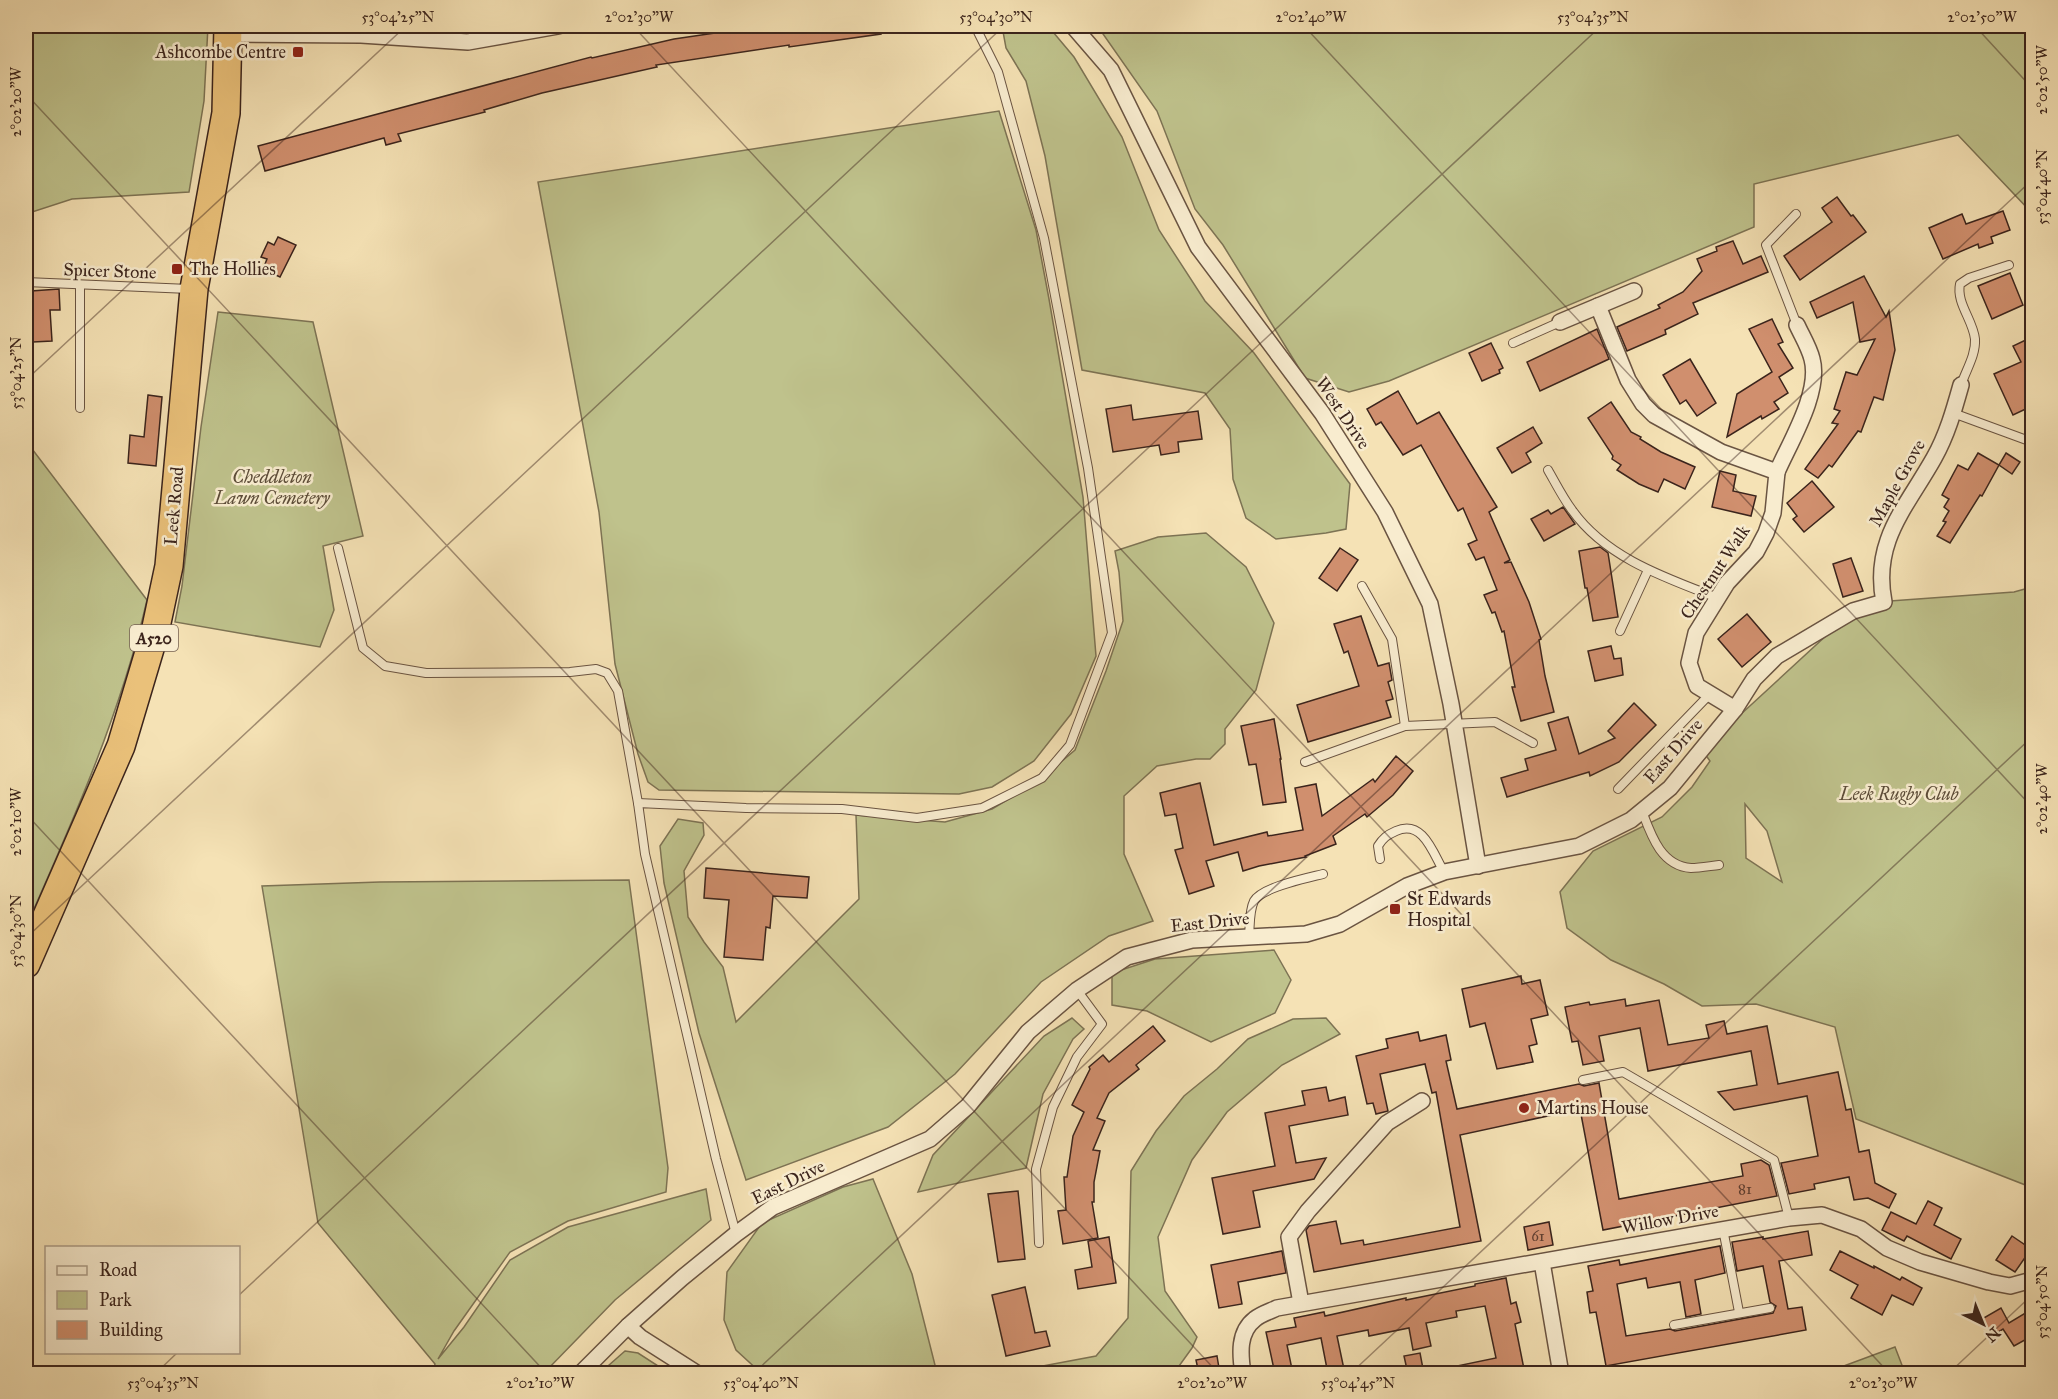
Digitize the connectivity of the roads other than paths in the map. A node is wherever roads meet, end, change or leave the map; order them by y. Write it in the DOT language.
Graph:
graph roads {
  1 [pos="558,26"];
  2 [pos="975,26"];
  3 [pos="1073,26"];
  4 [pos="228,30"];
  5 [pos="361,30"];
  6 [pos="1796,214"];
  7 [pos="2008,265"];
  8 [pos="26,282"];
  9 [pos="80,285"];
  10 [pos="194,289"];
  11 [pos="1634,291"];
  12 [pos="1598,306"];
  13 [pos="1560,322"];
  14 [pos="1797,325"];
  15 [pos="1513,343"];
  16 [pos="1961,384"];
  17 [pos="80,408"];
  18 [pos="1953,413"];
  19 [pos="2032,442"];
  20 [pos="1548,471"];
  21 [pos="1777,472"];
  22 [pos="338,548"];
  23 [pos="1648,570"];
  24 [pos="1362,586"];
  25 [pos="1718,598"];
  26 [pos="1884,602"];
  27 [pos="1620,631"];
  28 [pos="1710,694"];
  29 [pos="1735,708"];
  30 [pos="1454,725"];
  31 [pos="1405,726"];
  32 [pos="1533,743"];
  33 [pos="1305,762"];
  34 [pos="1618,789"];
  35 [pos="638,803"];
  36 [pos="1642,811"];
  37 [pos="1380,859"];
  38 [pos="1719,865"];
  39 [pos="1478,866"];
  40 [pos="1444,872"];
  41 [pos="1323,874"];
  42 [pos="1249,938"];
  43 [pos="26,964"];
  44 [pos="1077,990"];
  45 [pos="1583,1080"];
  46 [pos="1422,1101"];
  47 [pos="1789,1218"];
  48 [pos="1723,1229"];
  49 [pos="736,1234"];
  50 [pos="1039,1243"];
  51 [pos="1542,1262"];
  52 [pos="2032,1280"];
  53 [pos="1301,1303"];
  54 [pos="1770,1308"];
  55 [pos="1739,1312"];
  56 [pos="1674,1324"];
  57 [pos="628,1326"];
  58 [pos="580,1374"];
  59 [pos="698,1374"];
  60 [pos="1243,1374"];
  61 [pos="1561,1374"];
  1 -- 5 [label="street"];
  2 -- 35 [label="lane"];
  3 -- 30 [label="street, West Drive"];
  4 -- 5 [label="street"];
  4 -- 10 [label="highway, Leek Road / A520"];
  6 -- 14 [label="lane"];
  7 -- 16 [label="lane"];
  8 -- 9 [label="lane, Spicer Stone"];
  9 -- 10 [label="lane, Spicer Stone"];
  9 -- 17 [label="lane"];
  10 -- 43 [label="highway, Leek Road / A520"];
  11 -- 12 [label="street"];
  12 -- 13 [label="street"];
  12 -- 21 [label="street"];
  13 -- 15 [label="lane"];
  14 -- 21 [label="street, Chestnut Walk"];
  16 -- 18 [label="street, Maple Grove"];
  18 -- 19 [label="lane"];
  18 -- 26 [label="street, Maple Grove"];
  20 -- 23 [label="lane"];
  21 -- 25 [label="street, Chestnut Walk"];
  22 -- 35 [label="lane"];
  23 -- 25 [label="lane"];
  23 -- 27 [label="lane"];
  24 -- 31 [label="lane"];
  25 -- 28 [label="street, Chestnut Walk"];
  26 -- 29 [label="street, East Drive"];
  28 -- 29 [label="street, Chestnut Walk"];
  28 -- 34 [label="lane"];
  29 -- 36 [label="street, East Drive"];
  30 -- 31 [label="lane"];
  30 -- 32 [label="lane"];
  30 -- 39 [label="street, West Drive"];
  31 -- 33 [label="lane"];
  35 -- 49 [label="lane"];
  36 -- 38 [label="lane"];
  36 -- 39 [label="street, East Drive"];
  37 -- 40 [label="lane"];
  39 -- 40 [label="street, East Drive"];
  40 -- 42 [label="street, East Drive"];
  41 -- 42 [label="lane"];
  42 -- 44 [label="street, East Drive"];
  44 -- 49 [label="street, East Drive"];
  44 -- 50 [label="lane"];
  45 -- 47 [label="lane"];
  46 -- 53 [label="street"];
  47 -- 48 [label="street, Willow Drive"];
  47 -- 52 [label="street, Willow Drive"];
  48 -- 51 [label="street, Willow Drive"];
  48 -- 55 [label="lane"];
  49 -- 57 [label="street, East Drive"];
  51 -- 53 [label="street, Willow Drive"];
  51 -- 61 [label="street"];
  53 -- 60 [label="street, Willow Drive"];
  54 -- 55 [label="lane"];
  55 -- 56 [label="lane"];
  57 -- 58 [label="street, East Drive"];
  57 -- 59 [label="street"];
}
